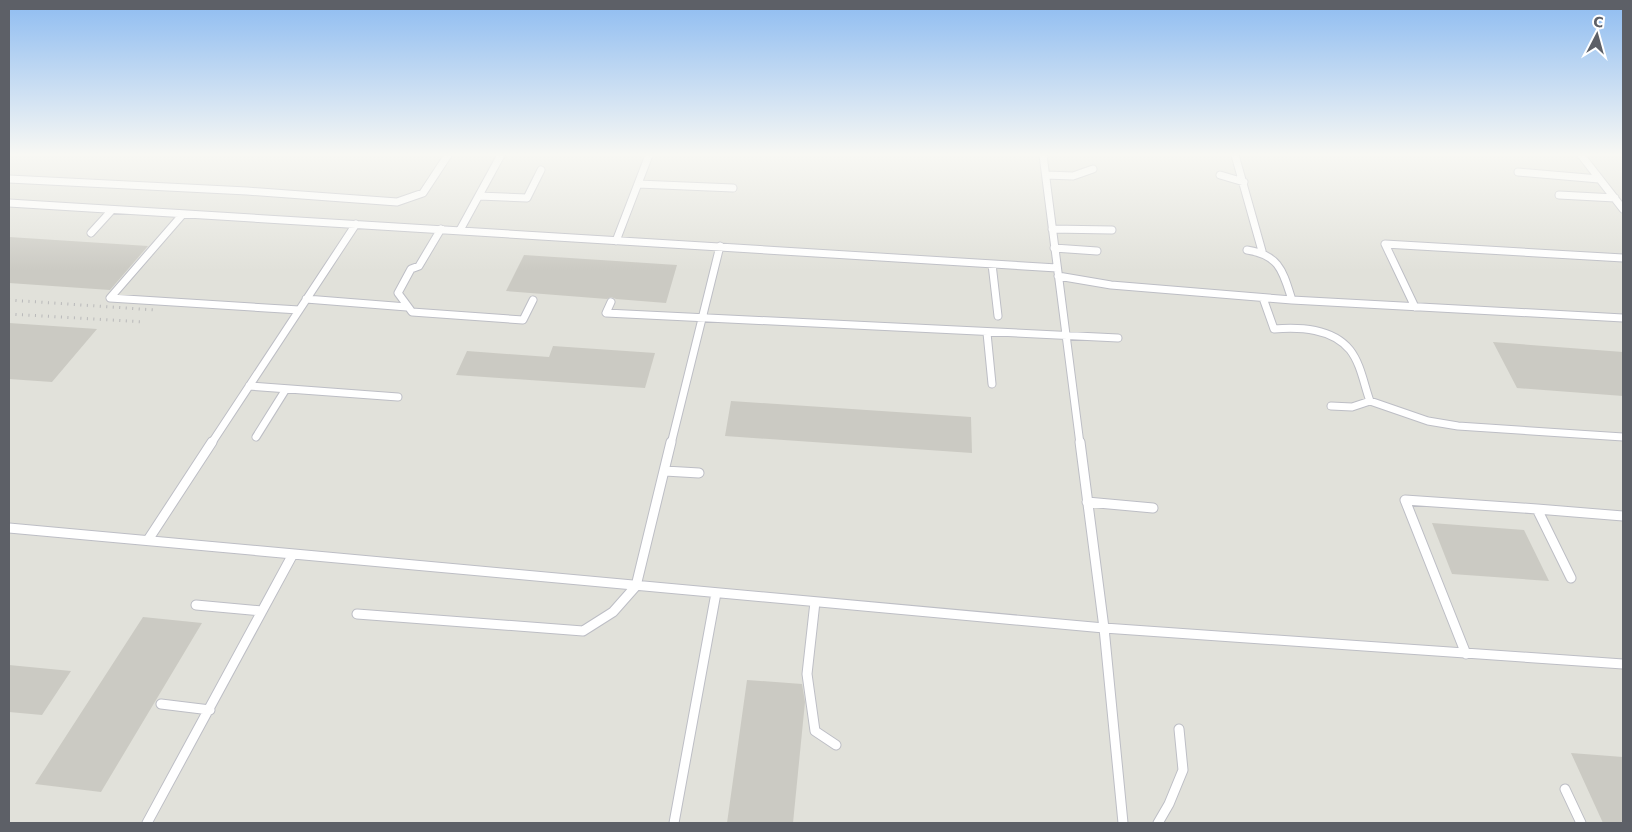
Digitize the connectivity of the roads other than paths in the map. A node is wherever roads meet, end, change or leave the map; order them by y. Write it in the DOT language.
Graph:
graph roads {
  1 [pos="286,194"];
  2 [pos="421,194"];
  3 [pos="529,194"];
  4 [pos="634,194"];
  5 [pos="1048,194"];
  6 [pos="1247,194"];
  7 [pos="1611,194"];
  8 [pos="1559,195"];
  9 [pos="479,196"];
  10 [pos="1615,198"];
  11 [pos="9,203"];
  12 [pos="1623,209"];
  13 [pos="112,210"];
  14 [pos="183,214"];
  15 [pos="356,224"];
  16 [pos="441,229"];
  17 [pos="1052,229"];
  18 [pos="460,230"];
  19 [pos="1112,230"];
  20 [pos="92,233"];
  21 [pos="616,241"];
  22 [pos="720,246"];
  23 [pos="1054,248"];
  24 [pos="1247,250"];
  25 [pos="1097,251"];
  26 [pos="1262,251"];
  27 [pos="1623,258"];
  28 [pos="992,264"];
  29 [pos="1058,272"];
  30 [pos="1263,298"];
  31 [pos="306,299"];
  32 [pos="533,300"];
  33 [pos="1292,300"];
  34 [pos="611,302"];
  35 [pos="407,307"];
  36 [pos="1414,307"];
  37 [pos="299,310"];
  38 [pos="998,316"];
  39 [pos="1623,318"];
  40 [pos="702,319"];
  41 [pos="987,333"];
  42 [pos="1067,336"];
  43 [pos="1118,338"];
  44 [pos="992,384"];
  45 [pos="249,386"];
  46 [pos="286,388"];
  47 [pos="398,397"];
  48 [pos="1370,401"];
  49 [pos="1330,406"];
  50 [pos="256,437"];
  51 [pos="1623,437"];
  52 [pos="664,471"];
  53 [pos="699,473"];
  54 [pos="1087,502"];
  55 [pos="1153,508"];
  56 [pos="1538,509"];
  57 [pos="1623,516"];
  58 [pos="9,528"];
  59 [pos="148,540"];
  60 [pos="293,554"];
  61 [pos="1571,578"];
  62 [pos="636,586"];
  63 [pos="716,593"];
  64 [pos="815,602"];
  65 [pos="196,605"];
  66 [pos="262,611"];
  67 [pos="357,614"];
  68 [pos="1104,628"];
  69 [pos="1466,654"];
  70 [pos="1623,664"];
  71 [pos="160,704"];
  72 [pos="210,710"];
  73 [pos="1179,729"];
  74 [pos="836,745"];
  75 [pos="1565,789"];
  76 [pos="147,823"];
  77 [pos="674,823"];
  78 [pos="1123,823"];
  79 [pos="1158,823"];
  80 [pos="1581,823"];
  1 -- 2 [label="lane"];
  3 -- 9 [label="lane"];
  4 -- 21 [label="lane"];
  5 -- 17 [label="lane"];
  6 -- 26 [label="lane"];
  7 -- 10 [label="lane"];
  8 -- 10 [label="lane"];
  9 -- 18 [label="lane"];
  10 -- 12 [label="lane"];
  11 -- 13 [label="lane"];
  13 -- 14 [label="lane"];
  13 -- 20 [label="lane"];
  14 -- 15 [label="lane"];
  14 -- 37 [label="lane"];
  15 -- 16 [label="lane"];
  15 -- 31 [label="lane"];
  16 -- 18 [label="lane"];
  16 -- 35 [label="lane"];
  17 -- 19 [label="lane"];
  17 -- 23 [label="lane"];
  18 -- 21 [label="lane"];
  21 -- 22 [label="lane"];
  22 -- 28 [label="lane"];
  22 -- 40 [label="lane"];
  23 -- 25 [label="lane"];
  23 -- 29 [label="lane"];
  24 -- 26 [label="lane"];
  26 -- 33 [label="lane"];
  27 -- 36 [label="lane"];
  28 -- 29 [label="lane"];
  28 -- 38 [label="lane"];
  29 -- 30 [label="lane"];
  29 -- 42 [label="lane"];
  30 -- 33 [label="lane"];
  30 -- 48 [label="lane"];
  31 -- 35 [label="lane"];
  31 -- 37 [label="lane"];
  32 -- 35 [label="lane"];
  33 -- 36 [label="lane"];
  34 -- 40 [label="lane"];
  36 -- 39 [label="lane"];
  37 -- 45 [label="lane"];
  40 -- 41 [label="lane"];
  40 -- 52 [label="lane"];
  41 -- 42 [label="lane"];
  41 -- 44 [label="lane"];
  42 -- 43 [label="lane"];
  42 -- 54 [label="lane"];
  45 -- 46 [label="lane"];
  45 -- 59 [label="lane"];
  46 -- 47 [label="lane"];
  46 -- 50 [label="lane"];
  48 -- 49 [label="lane"];
  48 -- 51 [label="lane"];
  52 -- 53 [label="lane"];
  52 -- 62 [label="lane"];
  54 -- 55 [label="lane"];
  54 -- 68 [label="lane"];
  56 -- 57 [label="lane"];
  56 -- 61 [label="lane"];
  56 -- 69 [label="lane"];
  58 -- 59 [label="lane"];
  59 -- 60 [label="lane"];
  60 -- 62 [label="lane"];
  60 -- 66 [label="lane"];
  62 -- 63 [label="lane"];
  62 -- 67 [label="lane"];
  63 -- 64 [label="lane"];
  63 -- 77 [label="lane"];
  64 -- 68 [label="lane"];
  64 -- 74 [label="lane"];
  65 -- 66 [label="lane"];
  66 -- 72 [label="lane"];
  68 -- 69 [label="lane"];
  68 -- 78 [label="lane"];
  69 -- 70 [label="lane"];
  71 -- 72 [label="lane"];
  72 -- 76 [label="lane"];
  73 -- 79 [label="lane"];
  75 -- 80 [label="lane"];
}
